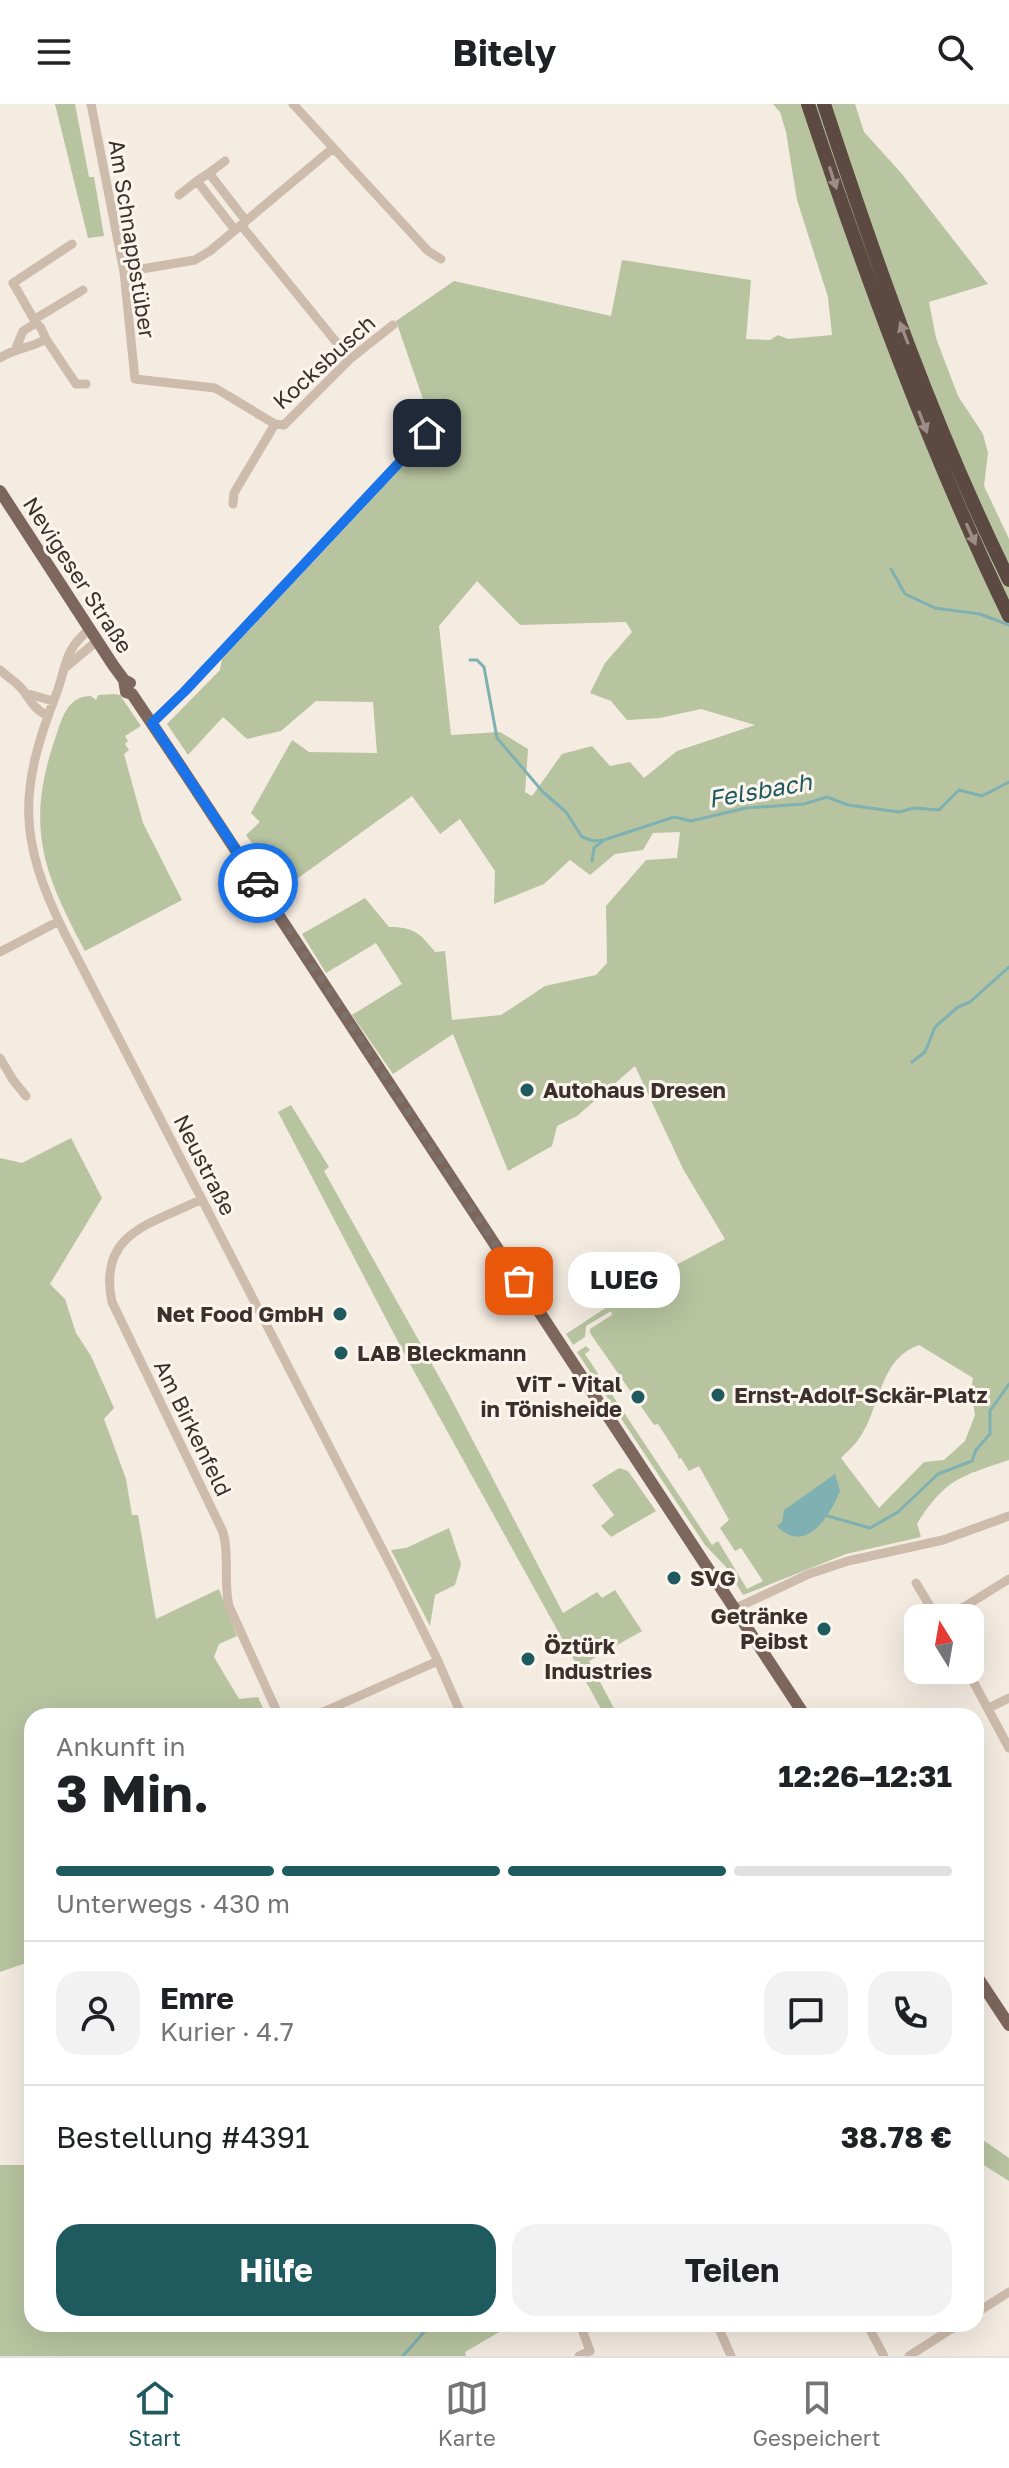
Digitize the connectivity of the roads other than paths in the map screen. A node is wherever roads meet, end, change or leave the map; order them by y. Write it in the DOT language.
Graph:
graph roads {
  1 [pos="91,104"];
  2 [pos="293,104"];
  3 [pos="808,104"];
  4 [pos="824,104"];
  5 [pos="332,149"];
  6 [pos="225,161"];
  7 [pos="209,173"];
  8 [pos="197,181"];
  9 [pos="179,195"];
  10 [pos="240,225"];
  11 [pos="72,244"];
  12 [pos="441,259"];
  13 [pos="124,272"];
  14 [pos="83,290"];
  15 [pos="35,321"];
  16 [pos="393,325"];
  17 [pos="46,339"];
  18 [pos="16,348"];
  19 [pos="0,358"];
  20 [pos="350,359"];
  21 [pos="86,384"];
  22 [pos="430,423"];
  23 [pos="275,424"];
  24 [pos="946,460"];
  25 [pos="0,491"];
  26 [pos="233,504"];
  27 [pos="1009,580"];
  28 [pos="1009,616"];
  29 [pos="90,629"];
  30 [pos="97,641"];
  31 [pos="66,667"];
  32 [pos="0,670"];
  33 [pos="25,693"];
  34 [pos="53,701"];
  35 [pos="48,716"];
  36 [pos="152,723"];
  37 [pos="59,921"];
  38 [pos="0,952"];
  39 [pos="0,1058"];
  40 [pos="26,1096"];
  41 [pos="202,1199"];
  42 [pos="1009,1516"];
  43 [pos="1009,1579"];
  44 [pos="916,1583"];
  45 [pos="929,1604"];
  46 [pos="969,1604"];
  47 [pos="734,1609"];
  48 [pos="438,1661"];
  49 [pos="975,1684"];
  50 [pos="1009,1698"];
  51 [pos="275,1708"];
  52 [pos="332,1708"];
  53 [pos="459,1708"];
  54 [pos="800,1708"];
  55 [pos="989,1708"];
  56 [pos="1009,1748"];
  57 [pos="984,1987"];
  58 [pos="1009,2025"];
  59 [pos="1009,2292"];
  60 [pos="984,2308"];
  61 [pos="583,2332"];
  62 [pos="720,2332"];
  63 [pos="871,2332"];
  64 [pos="947,2332"];
  65 [pos="914,2355"];
  66 [pos="579,2356"];
  67 [pos="731,2356"];
  68 [pos="884,2356"];
  1 -- 13 [label="street, Am Schnappstüber"];
  2 -- 5 [label="street"];
  3 -- 24 [label="highway, one-way"];
  24 -- 4 [label="highway, one-way"];
  5 -- 10 [label="street"];
  5 -- 12 [label="street"];
  6 -- 7 [label="street"];
  7 -- 8 [label="street"];
  7 -- 10 [label="street"];
  8 -- 9 [label="street"];
  8 -- 10 [label="street"];
  10 -- 13 [label="street"];
  10 -- 20 [label="street"];
  11 -- 15 [label="street"];
  13 -- 23 [label="street, Am Schnappstüber"];
  14 -- 15 [label="street"];
  15 -- 17 [label="street"];
  15 -- 18 [label="street"];
  16 -- 20 [label="street, Kocksbusch"];
  17 -- 18 [label="street"];
  17 -- 21 [label="street"];
  18 -- 19 [label="street"];
  20 -- 23 [label="street, Kocksbusch"];
  22 -- 36 [label="street"];
  23 -- 26 [label="street, Kocksbusch"];
  24 -- 27 [label="highway"];
  24 -- 28 [label="highway, one-way"];
  25 -- 29 [label="main road, Nevigeser Straße"];
  29 -- 30 [label="main road, Nevigeser Straße"];
  29 -- 31 [label="street, Neustraße"];
  30 -- 31 [label="street, Neustraße"];
  30 -- 36 [label="main road, Nevigeser Straße"];
  31 -- 34 [label="street, Neustraße"];
  32 -- 33 [label="street"];
  33 -- 34 [label="street"];
  33 -- 35 [label="street"];
  34 -- 35 [label="street, Neustraße"];
  35 -- 37 [label="street, Neustraße"];
  36 -- 47 [label="main road, Nevigeser Straße"];
  37 -- 38 [label="street"];
  37 -- 41 [label="street, Neustraße"];
  39 -- 40 [label="street"];
  41 -- 48 [label="street, Neustraße"];
  41 -- 51 [label="street, Am Birkenfeld"];
  42 -- 47 [label="street"];
  43 -- 46 [label="street"];
  44 -- 45 [label="street"];
  47 -- 54 [label="main road, Nevigeser Straße"];
  48 -- 52 [label="street"];
  48 -- 53 [label="street, Neustraße"];
  49 -- 55 [label="street"];
  50 -- 55 [label="street"];
  55 -- 56 [label="street"];
  57 -- 58 [label="main road"];
  59 -- 60 [label="street"];
  61 -- 66 [label="street"];
  62 -- 67 [label="street"];
  63 -- 68 [label="street"];
  64 -- 65 [label="street"];
}
